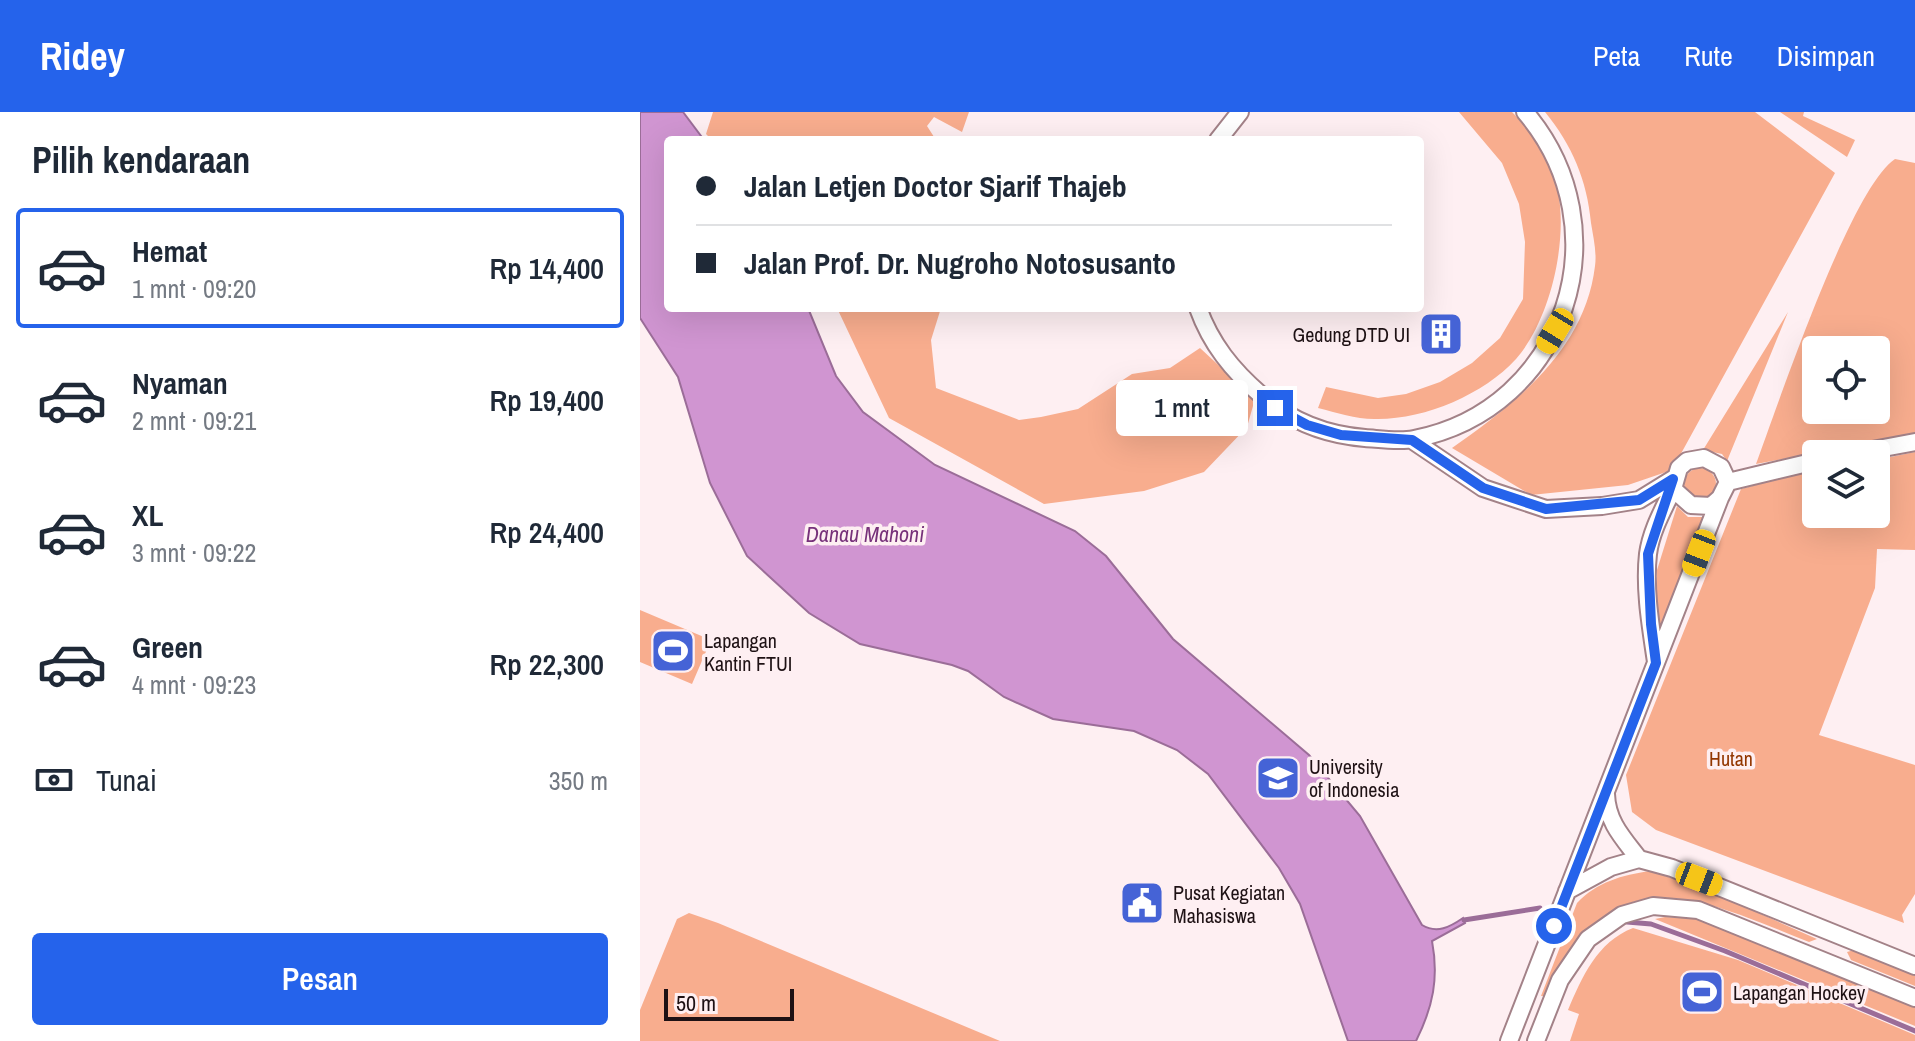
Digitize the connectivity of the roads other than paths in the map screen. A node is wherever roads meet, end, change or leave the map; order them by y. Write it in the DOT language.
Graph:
graph roads {
  1 [pos="1240,112"];
  2 [pos="1525,112"];
  3 [pos="1221,136"];
  4 [pos="1200,312"];
  5 [pos="1412,440"];
  6 [pos="1915,442"];
  7 [pos="1890,447"];
  8 [pos="1802,464"];
  9 [pos="1728,482"];
  10 [pos="1673,484"];
  11 [pos="1720,498"];
  12 [pos="1656,663"];
  13 [pos="1606,792"];
  14 [pos="1639,859"];
  15 [pos="1567,891"];
  16 [pos="1835,932"];
  17 [pos="1824,960"];
  18 [pos="1915,966"];
  19 [pos="1915,998"];
  20 [pos="1509,1041"];
  21 [pos="1536,1041"];
  1 -- 3 [label="street"];
  2 -- 5 [label="street"];
  4 -- 5 [label="street"];
  5 -- 10 [label="street"];
  6 -- 7 [label="street"];
  8 -- 9 [label="street"];
  9 -- 10 [label="street"];
  9 -- 11 [label="street"];
  10 -- 11 [label="street"];
  10 -- 12 [label="street"];
  11 -- 12 [label="street"];
  12 -- 13 [label="street"];
  13 -- 14 [label="street"];
  13 -- 15 [label="street"];
  14 -- 15 [label="street"];
  14 -- 16 [label="street"];
  15 -- 20 [label="street"];
  16 -- 17 [label="street"];
  16 -- 18 [label="street"];
  17 -- 19 [label="street"];
  17 -- 21 [label="street"];
}
